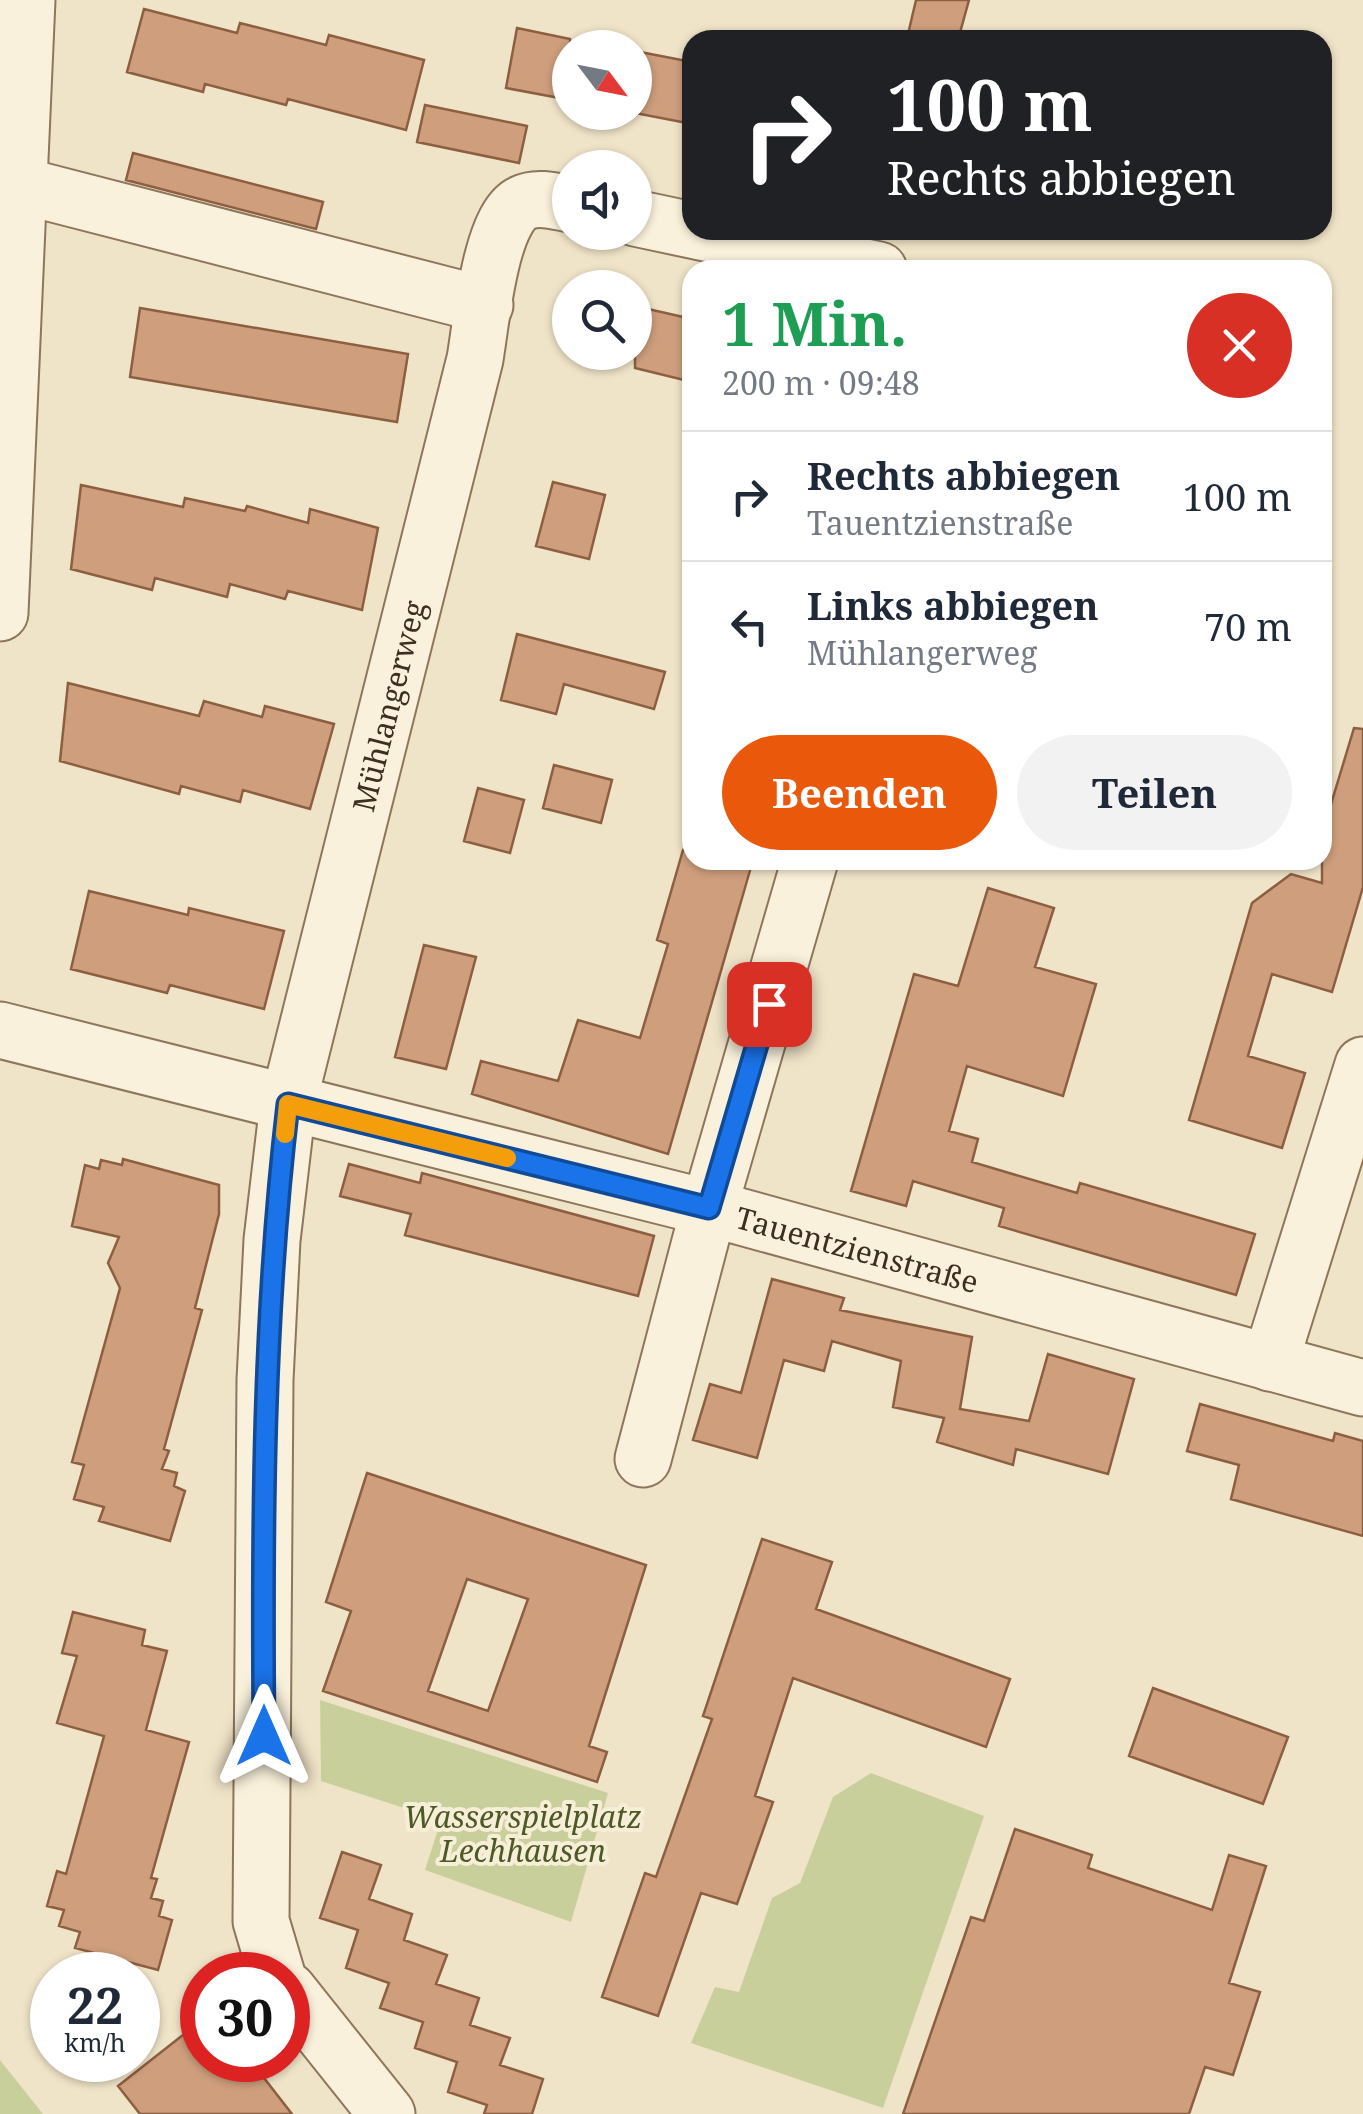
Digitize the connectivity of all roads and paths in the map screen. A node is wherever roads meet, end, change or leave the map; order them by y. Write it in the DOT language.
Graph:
graph roads {
  1 [pos="27,0"];
  2 [pos="18,185"];
  3 [pos="552,200"];
  4 [pos="652,222"];
  5 [pos="682,228"];
  6 [pos="738,240"];
  7 [pos="831,260"];
  8 [pos="485,305"];
  9 [pos="0,613"];
  10 [pos="807,870"];
  11 [pos="0,1030"];
  12 [pos="1363,1065"];
  13 [pos="288,1104"];
  14 [pos="709,1208"];
  15 [pos="1270,1363"];
  16 [pos="1363,1388"];
  17 [pos="643,1459"];
  18 [pos="270,1952"];
  19 [pos="310,2018"];
  20 [pos="387,2114"];
  1 -- 2 [label="street"];
  2 -- 8 [label="street"];
  2 -- 9 [label="street"];
  3 -- 8 [label="street, Mühlangerweg"];
  4 -- 5 [label="street"];
  6 -- 7 [label="street"];
  8 -- 13 [label="street, Mühlangerweg"];
  10 -- 14 [label="street"];
  11 -- 13 [label="street, Tauentzienstraße"];
  12 -- 15 [label="street"];
  13 -- 14 [label="street, Tauentzienstraße"];
  13 -- 18 [label="street, Mühlangerweg"];
  14 -- 15 [label="street, Tauentzienstraße"];
  14 -- 17 [label="street"];
  15 -- 16 [label="street, Tauentzienstraße"];
  19 -- 20 [label="street"];
}
